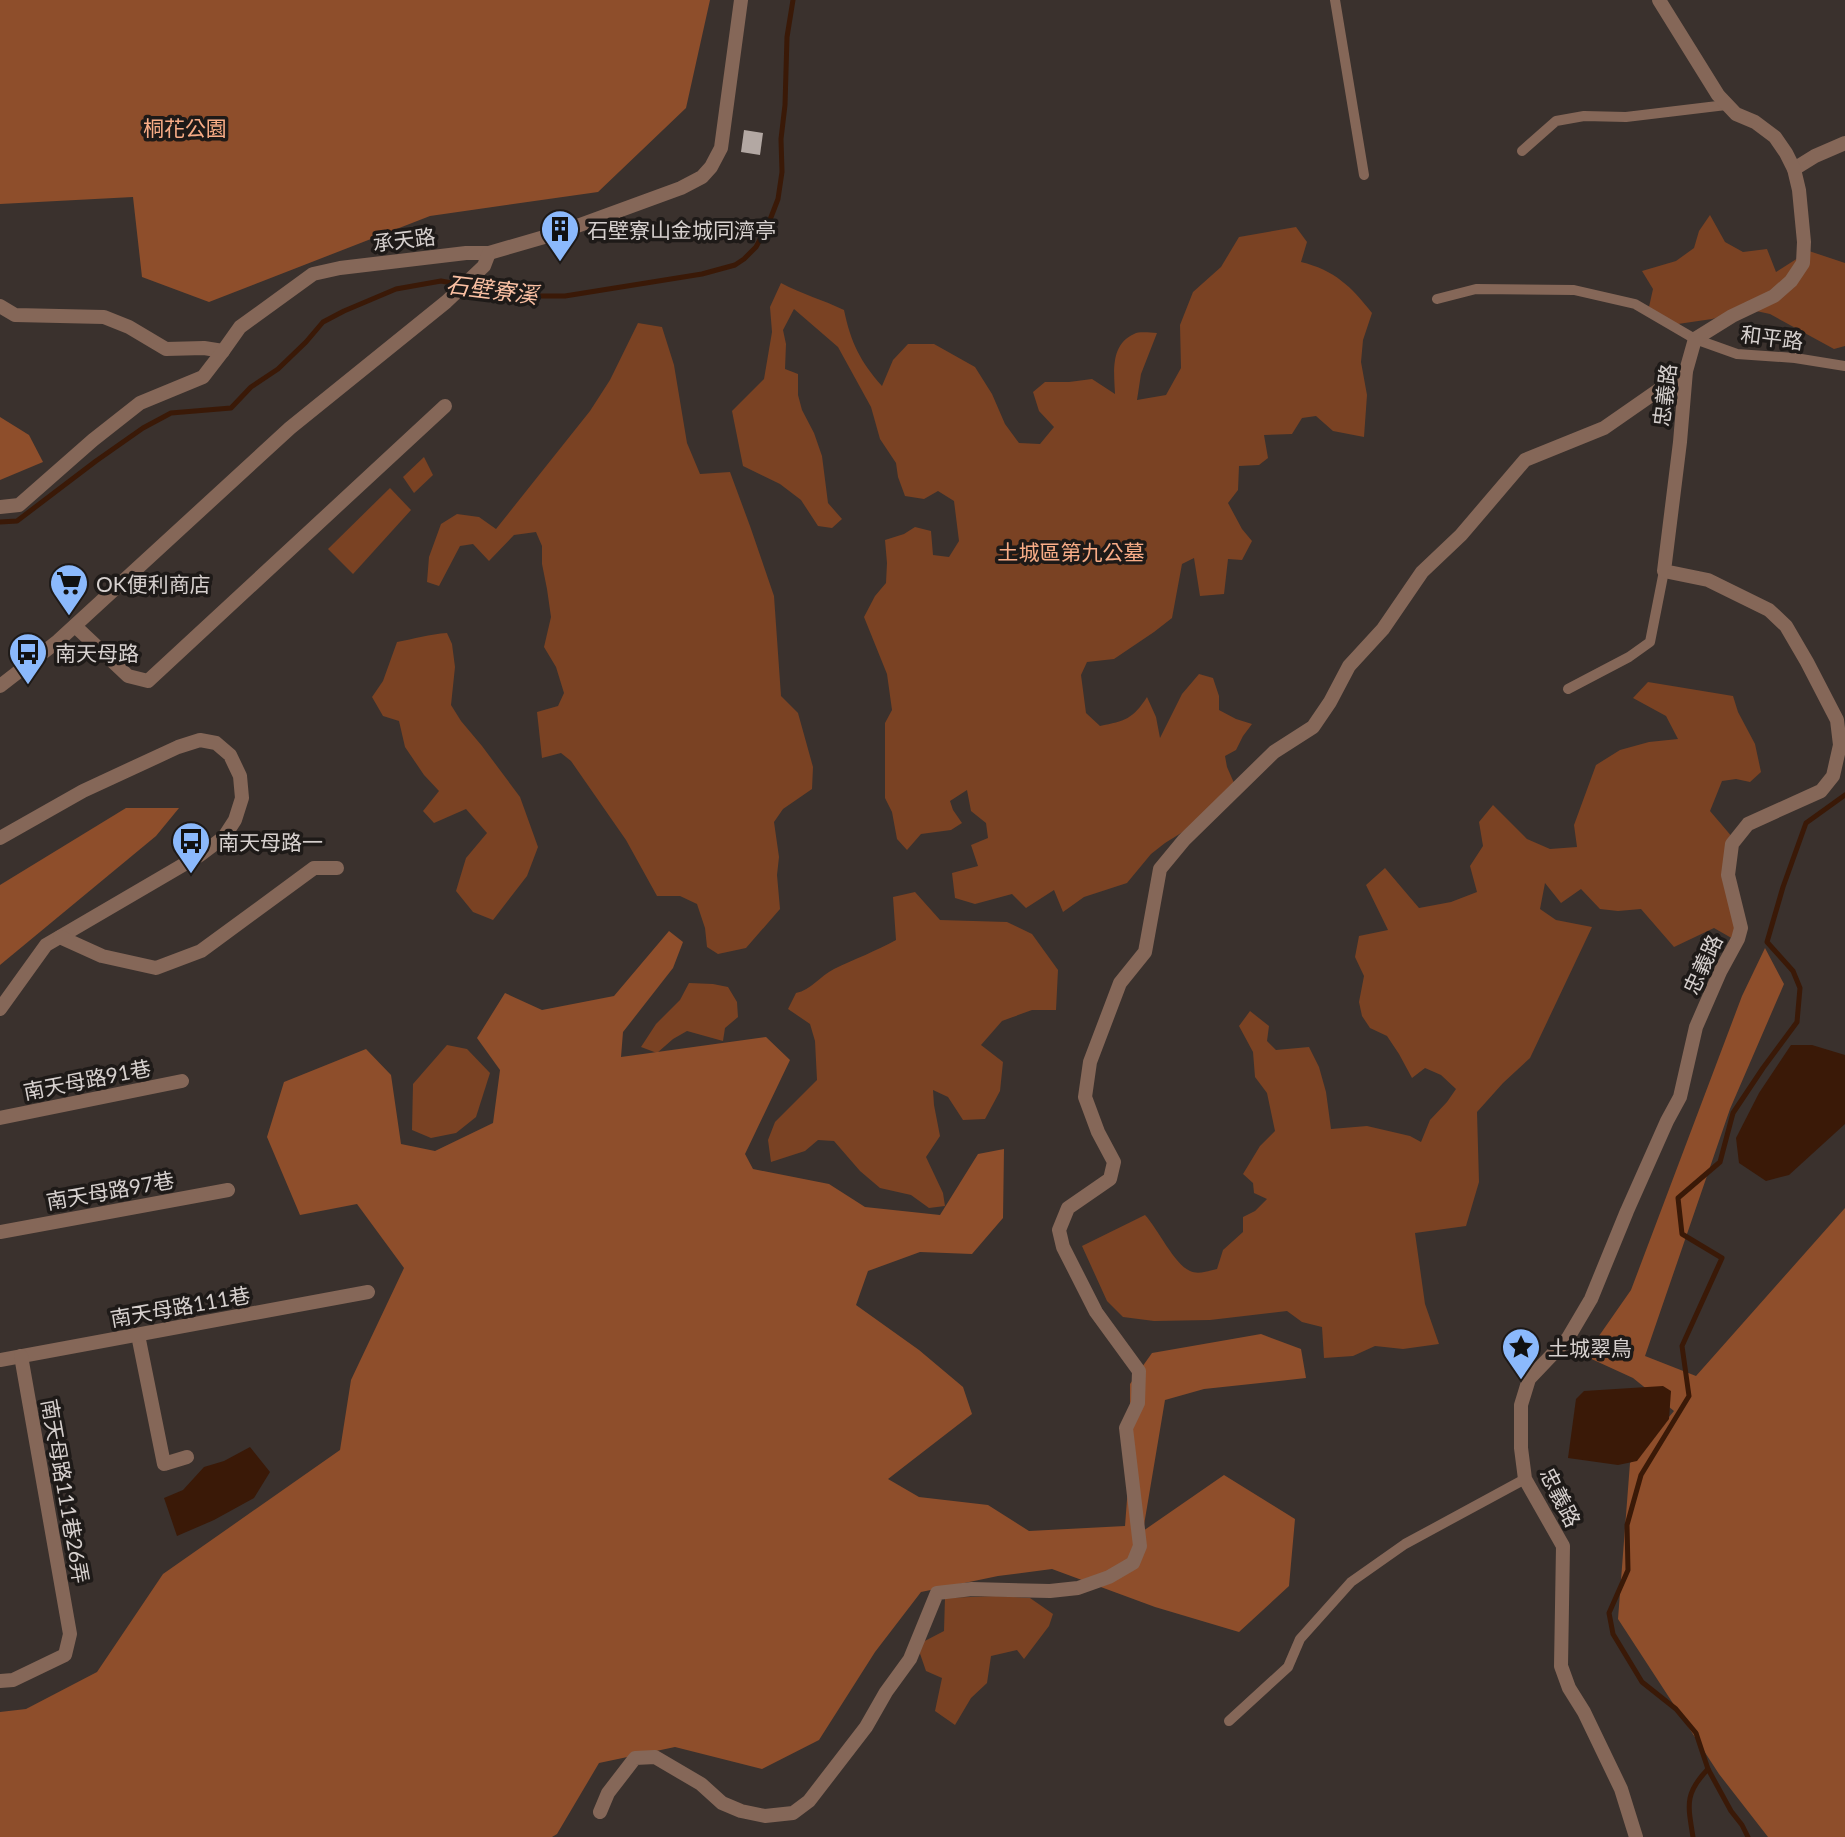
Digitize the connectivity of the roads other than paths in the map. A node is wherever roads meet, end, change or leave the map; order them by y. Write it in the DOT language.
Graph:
graph roads {
  1 [pos="741,0"];
  2 [pos="1335,0"];
  3 [pos="1659,0"];
  4 [pos="1726,105"];
  5 [pos="1845,143"];
  6 [pos="1522,151"];
  7 [pos="1794,169"];
  8 [pos="1364,175"];
  9 [pos="486,259"];
  10 [pos="1437,299"];
  11 [pos="0,306"];
  12 [pos="1695,339"];
  13 [pos="223,351"];
  14 [pos="1845,366"];
  15 [pos="1686,371"];
  16 [pos="444,406"];
  17 [pos="0,507"];
  18 [pos="1664,571"];
  19 [pos="75,626"];
  20 [pos="0,686"];
  21 [pos="1568,689"];
  22 [pos="0,838"];
  23 [pos="337,867"];
  24 [pos="60,936"];
  25 [pos="0,1009"];
  26 [pos="182,1081"];
  27 [pos="0,1118"];
  28 [pos="228,1190"];
  29 [pos="0,1232"];
  30 [pos="368,1293"];
  31 [pos="138,1335"];
  32 [pos="21,1356"];
  33 [pos="0,1360"];
  34 [pos="187,1457"];
  35 [pos="1525,1479"];
  36 [pos="0,1681"];
  37 [pos="1229,1721"];
  38 [pos="600,1812"];
  39 [pos="1636,1837"];
  1 -- 9 [label="street, 承天路"];
  2 -- 8 [label="lane"];
  3 -- 4 [label="street, 忠義路"];
  4 -- 6 [label="lane"];
  4 -- 7 [label="street, 忠義路"];
  5 -- 7 [label="street"];
  7 -- 12 [label="street, 忠義路"];
  9 -- 13 [label="street, 承天路"];
  9 -- 19 [label="street"];
  10 -- 12 [label="lane, 和平路"];
  11 -- 13 [label="street"];
  12 -- 14 [label="lane, 和平路"];
  12 -- 15 [label="street, 忠義路"];
  13 -- 17 [label="street, 承天路"];
  15 -- 18 [label="street, 忠義路"];
  15 -- 38 [label="street"];
  16 -- 19 [label="street"];
  18 -- 21 [label="lane"];
  18 -- 35 [label="street, 忠義路"];
  19 -- 20 [label="street"];
  22 -- 24 [label="street"];
  23 -- 24 [label="street"];
  24 -- 25 [label="street"];
  26 -- 27 [label="street, 南天母路91巷"];
  28 -- 29 [label="street, 南天母路97巷"];
  30 -- 31 [label="street, 南天母路111巷"];
  31 -- 32 [label="street, 南天母路111巷"];
  31 -- 34 [label="street"];
  32 -- 33 [label="street, 南天母路111巷"];
  32 -- 36 [label="street, 南天母路111巷26弄"];
  35 -- 37 [label="lane"];
  35 -- 39 [label="street, 忠義路"];
}
